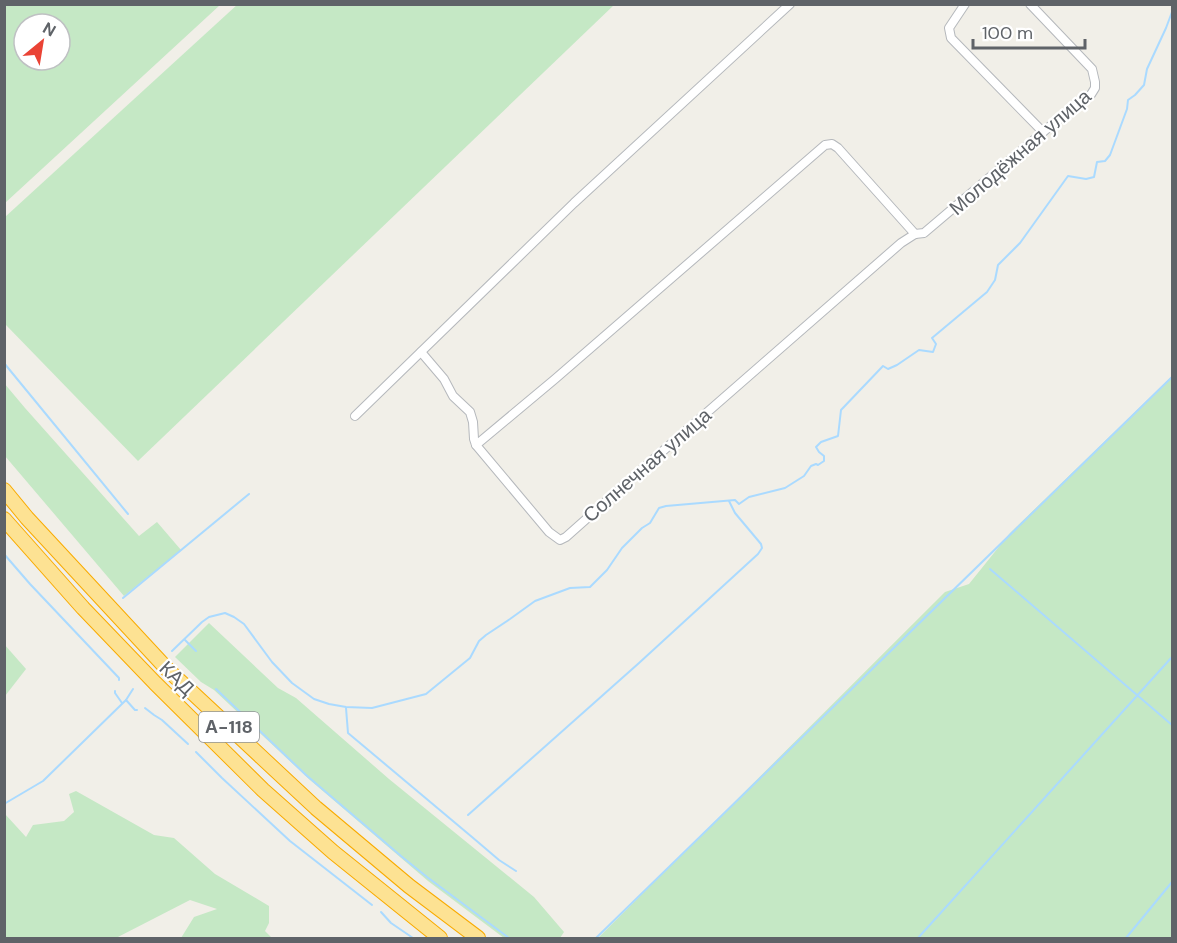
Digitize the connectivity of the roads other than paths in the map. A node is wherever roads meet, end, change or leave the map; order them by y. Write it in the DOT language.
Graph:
graph roads {
  1 [pos="790,4"];
  2 [pos="965,4"];
  3 [pos="1030,4"];
  4 [pos="1043,132"];
  5 [pos="915,234"];
  6 [pos="421,352"];
  7 [pos="355,416"];
  8 [pos="476,445"];
  9 [pos="4,490"];
  10 [pos="4,519"];
  11 [pos="440,939"];
  12 [pos="478,939"];
  1 -- 6 [label="street"];
  2 -- 4 [label="street"];
  3 -- 4 [label="street, Молодёжная улица"];
  4 -- 5 [label="street, Молодёжная улица"];
  5 -- 8 [label="street"];
  5 -- 8 [label="street, Солнечная улица"];
  6 -- 7 [label="street"];
  6 -- 8 [label="street"];
  9 -- 12 [label="highway, КАД / А-118"];
  10 -- 11 [label="highway, КАД / А-118"];
}
